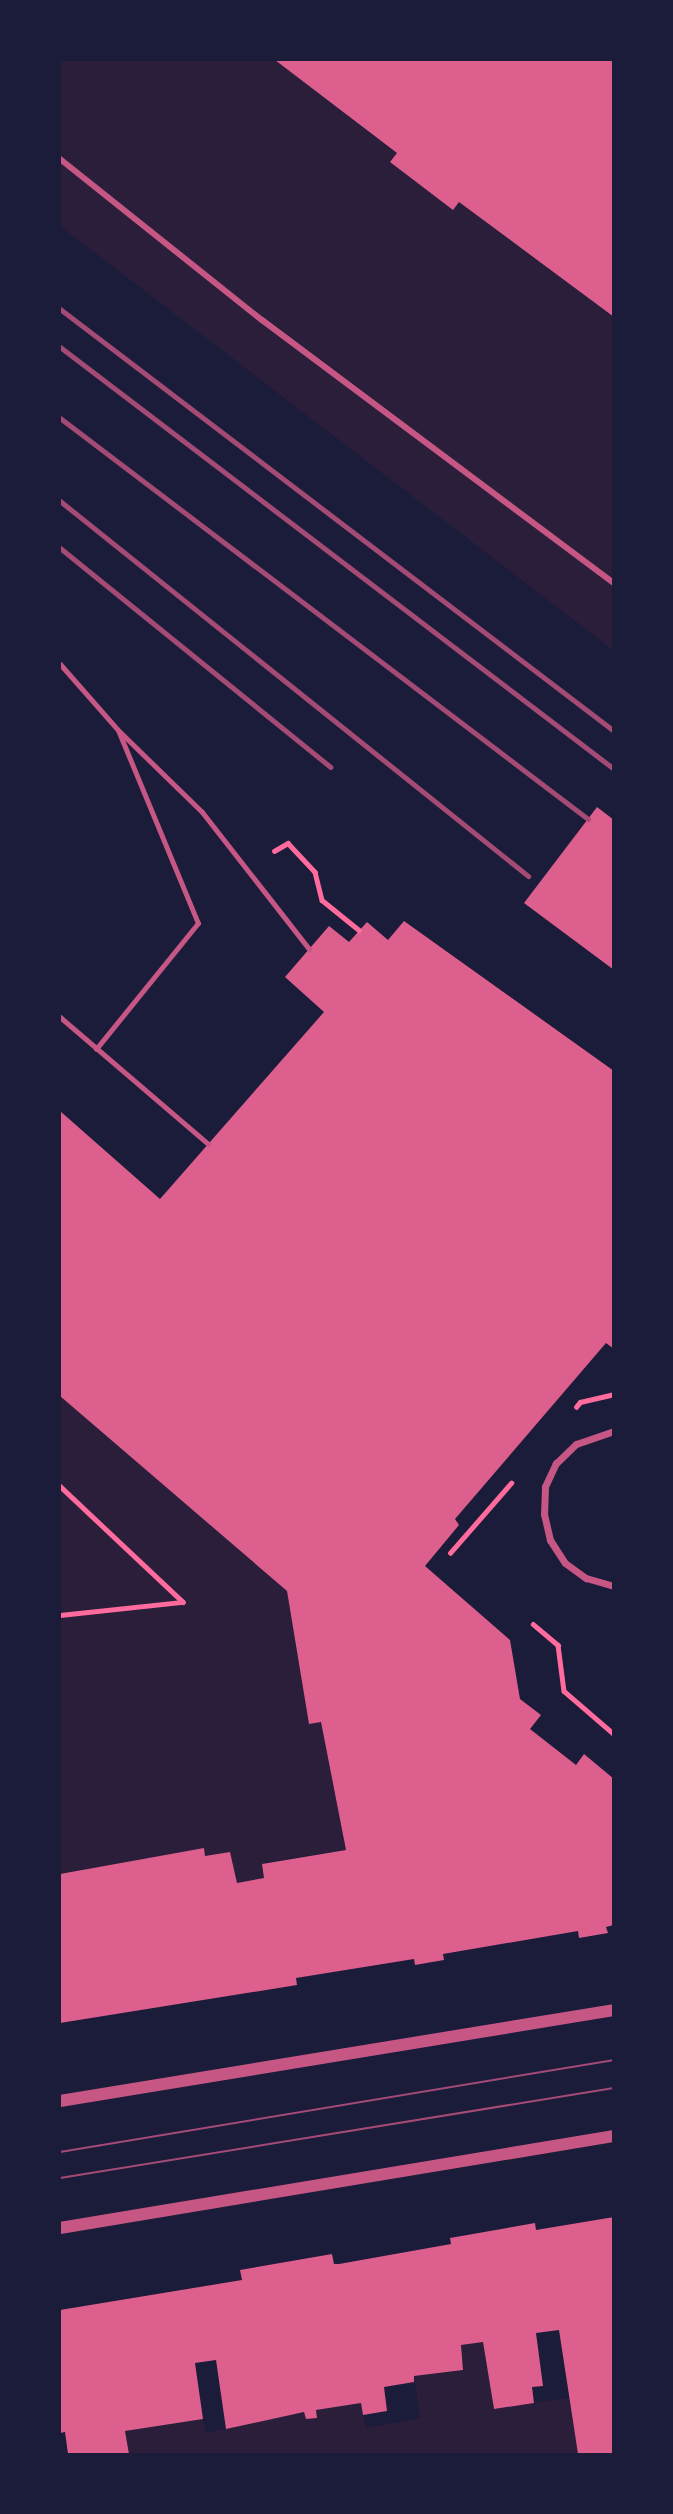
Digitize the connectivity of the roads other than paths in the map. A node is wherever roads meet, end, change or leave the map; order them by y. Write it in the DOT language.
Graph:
graph roads {
  1 [pos="60,159"];
  2 [pos="614,583"];
  3 [pos="60,664"];
  4 [pos="118,730"];
  5 [pos="309,949"];
  6 [pos="60,1017"];
  7 [pos="96,1049"];
  8 [pos="208,1144"];
  9 [pos="614,1431"];
  10 [pos="614,1586"];
  11 [pos="614,2010"];
  12 [pos="60,2101"];
  13 [pos="614,2136"];
  14 [pos="60,2228"];
  1 -- 2 [label="street"];
  3 -- 4 [label="lane"];
  4 -- 5 [label="lane"];
  4 -- 7 [label="lane"];
  6 -- 7 [label="lane"];
  7 -- 8 [label="lane"];
  9 -- 10 [label="street"];
  11 -- 12 [label="street"];
  13 -- 14 [label="street"];
}
